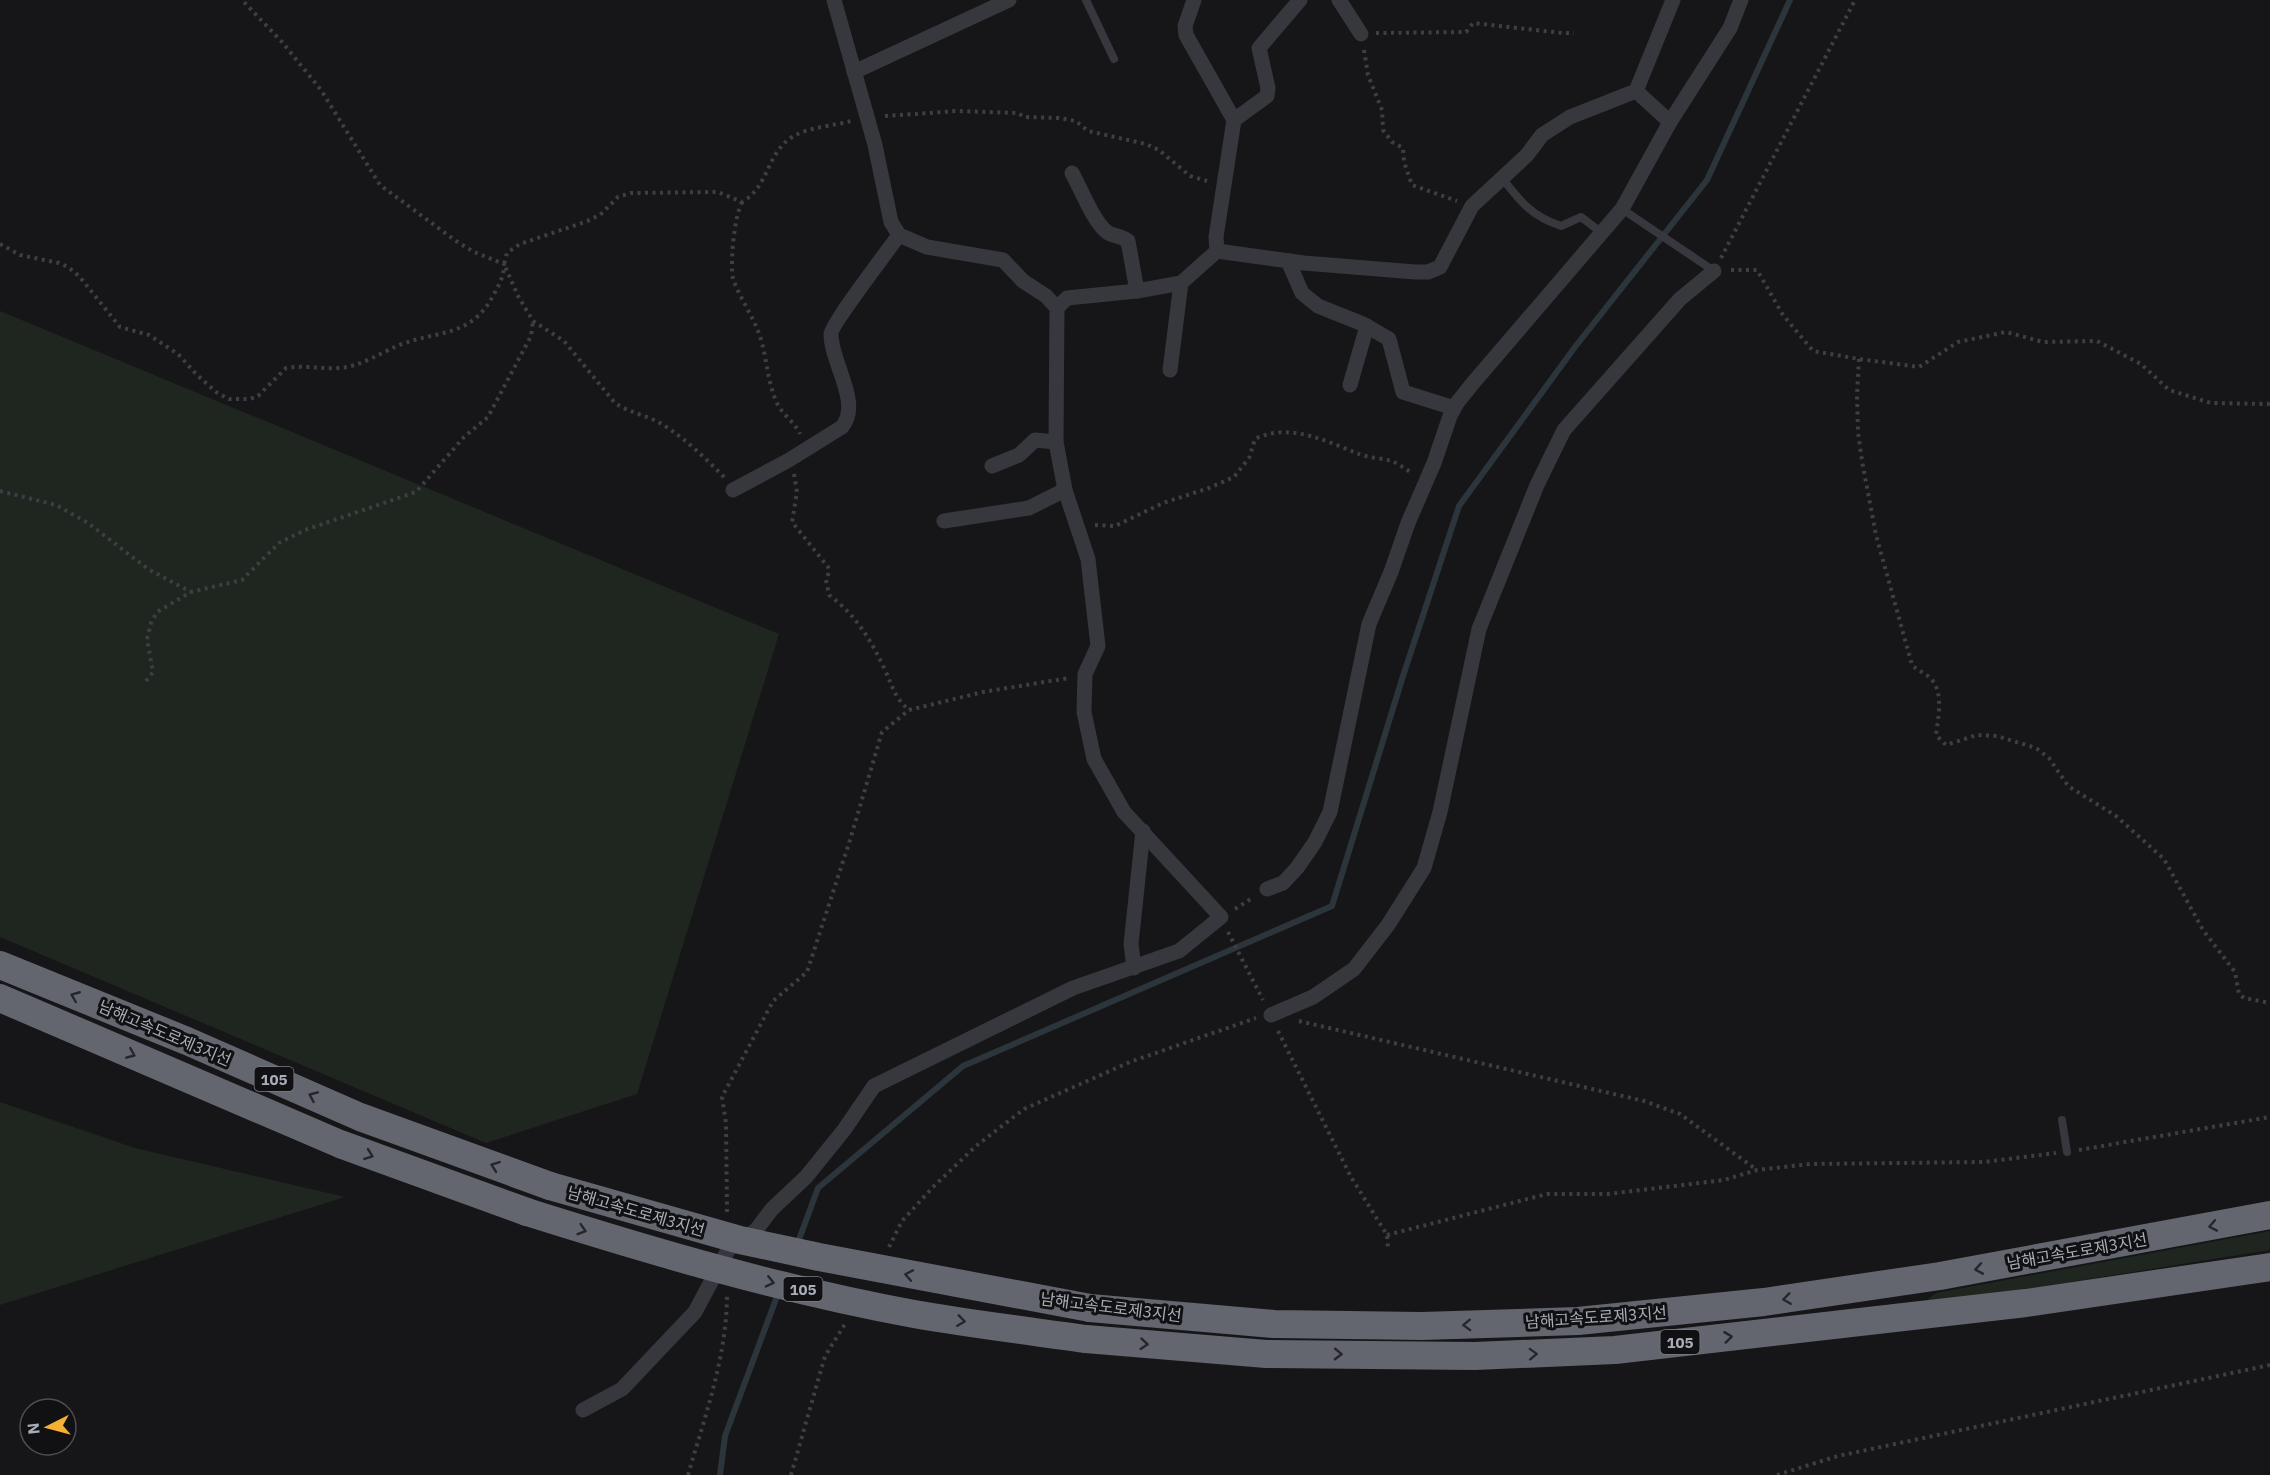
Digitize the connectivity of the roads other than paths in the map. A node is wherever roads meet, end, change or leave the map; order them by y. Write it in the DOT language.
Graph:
graph roads {
  1 [pos="834,0"];
  2 [pos="1009,0"];
  3 [pos="1086,0"];
  4 [pos="1194,0"];
  5 [pos="1300,0"];
  6 [pos="1339,0"];
  7 [pos="1673,0"];
  8 [pos="1741,0"];
  9 [pos="1361,34"];
  10 [pos="1114,59"];
  11 [pos="854,72"];
  12 [pos="1636,91"];
  13 [pos="1234,120"];
  14 [pos="1670,122"];
  15 [pos="1072,173"];
  16 [pos="1502,178"];
  17 [pos="1622,209"];
  18 [pos="1602,233"];
  19 [pos="899,235"];
  20 [pos="1217,251"];
  21 [pos="1288,261"];
  22 [pos="1714,271"];
  23 [pos="1181,283"];
  24 [pos="1137,291"];
  25 [pos="1057,308"];
  26 [pos="1367,326"];
  27 [pos="1170,370"];
  28 [pos="1350,385"];
  29 [pos="1454,408"];
  30 [pos="1056,442"];
  31 [pos="992,466"];
  32 [pos="733,490"];
  33 [pos="1065,490"];
  34 [pos="944,521"];
  35 [pos="1143,831"];
  36 [pos="1268,889"];
  37 [pos="0,965"];
  38 [pos="1134,968"];
  39 [pos="0,998"];
  40 [pos="1267,1009"];
  41 [pos="2062,1119"];
  42 [pos="2067,1152"];
  43 [pos="2270,1215"];
  44 [pos="2270,1267"];
  45 [pos="583,1410"];
  1 -- 11 [label="street"];
  2 -- 11 [label="street"];
  3 -- 10 [label="lane"];
  4 -- 13 [label="street"];
  5 -- 13 [label="street"];
  6 -- 9 [label="street"];
  7 -- 12 [label="street"];
  8 -- 14 [label="street"];
  11 -- 19 [label="street"];
  12 -- 14 [label="street"];
  12 -- 16 [label="street"];
  13 -- 20 [label="street"];
  14 -- 17 [label="street"];
  15 -- 24 [label="street"];
  16 -- 18 [label="lane"];
  16 -- 21 [label="street"];
  17 -- 18 [label="street"];
  17 -- 22 [label="lane"];
  18 -- 29 [label="street"];
  19 -- 25 [label="street"];
  19 -- 32 [label="street"];
  20 -- 21 [label="street"];
  20 -- 23 [label="street"];
  21 -- 26 [label="street"];
  22 -- 40 [label="street"];
  23 -- 24 [label="street"];
  23 -- 27 [label="street"];
  24 -- 25 [label="street"];
  25 -- 30 [label="street"];
  26 -- 28 [label="street"];
  26 -- 29 [label="street"];
  29 -- 36 [label="street"];
  30 -- 31 [label="street"];
  30 -- 33 [label="street"];
  33 -- 34 [label="street"];
  33 -- 35 [label="street"];
  35 -- 38 [label="street"];
  35 -- 38 [label="street"];
  43 -- 37 [label="highway, 남해고속도로제3지선 / 105, one-way, bridge"];
  38 -- 45 [label="street"];
  39 -- 44 [label="highway, 남해고속도로제3지선 / 105, one-way, bridge"];
  41 -- 42 [label="lane"];
}
